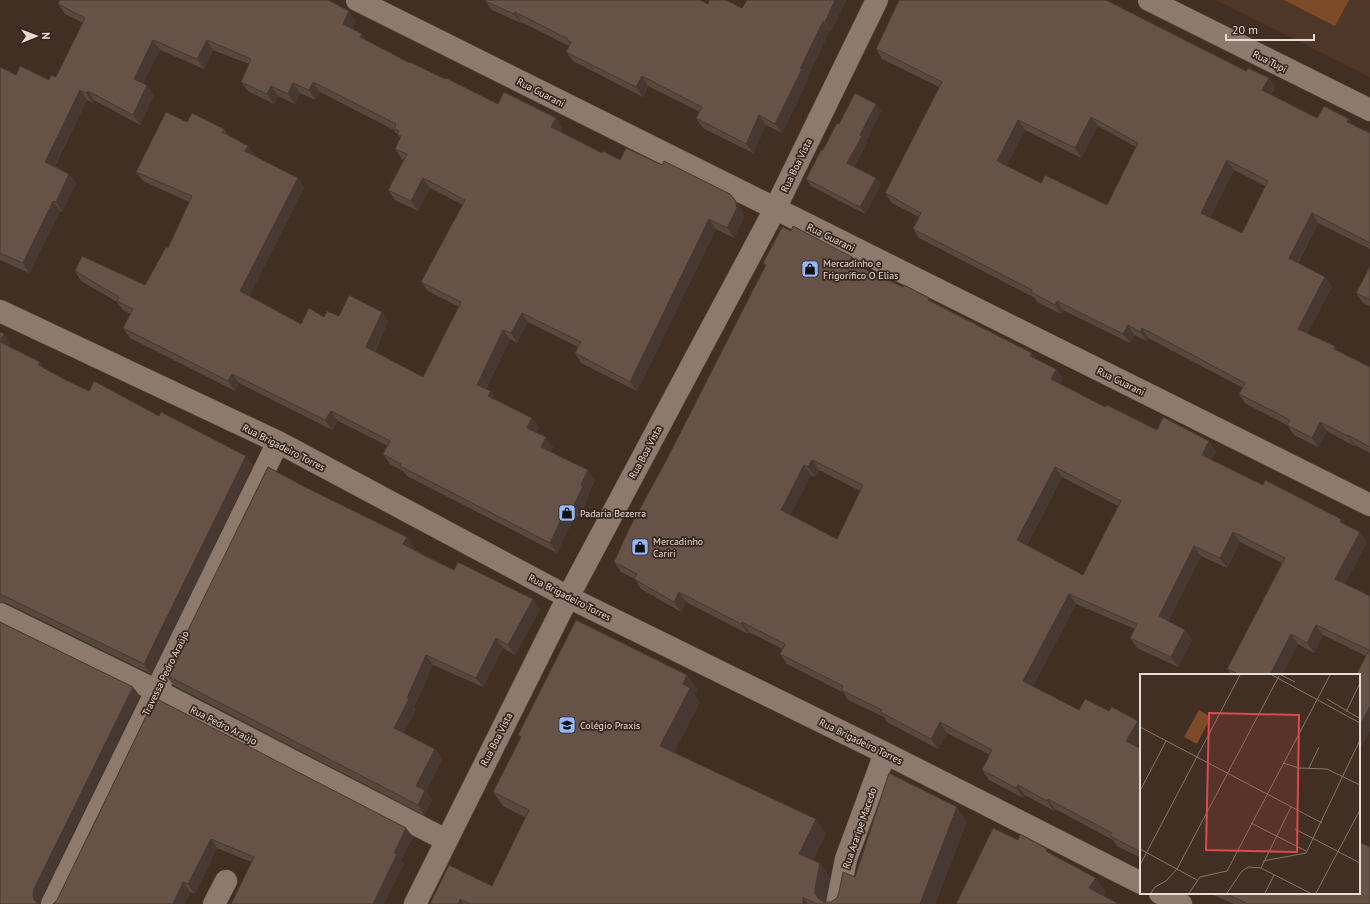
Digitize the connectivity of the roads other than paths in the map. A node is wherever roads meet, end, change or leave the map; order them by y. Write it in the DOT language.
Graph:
graph roads {
  1 [pos="357,0"];
  2 [pos="877,0"];
  3 [pos="1149,0"];
  4 [pos="1370,110"];
  5 [pos="775,209"];
  6 [pos="0,311"];
  7 [pos="278,442"];
  8 [pos="1370,505"];
  9 [pos="568,597"];
  10 [pos="0,614"];
  11 [pos="157,691"];
  12 [pos="885,753"];
  13 [pos="446,840"];
  14 [pos="226,881"];
  15 [pos="1140,883"];
  16 [pos="1162,894"];
  17 [pos="52,904"];
  18 [pos="214,904"];
  19 [pos="415,904"];
  20 [pos="837,904"];
  21 [pos="1181,904"];
  1 -- 5 [label="street, Rua Guarani"];
  2 -- 5 [label="street, Rua Boa Vista"];
  3 -- 4 [label="street, Rua Tupi"];
  5 -- 8 [label="street, Rua Guarani"];
  5 -- 9 [label="street, Rua Boa Vista"];
  6 -- 7 [label="street, Rua Brigadeiro Torres"];
  7 -- 9 [label="street, Rua Brigadeiro Torres"];
  7 -- 11 [label="street, Travessa Pedro Araújo"];
  9 -- 12 [label="street, Rua Brigadeiro Torres"];
  9 -- 13 [label="street, Rua Boa Vista"];
  10 -- 11 [label="street, Rua Pedro Araújo"];
  11 -- 13 [label="street, Rua Pedro Araújo"];
  11 -- 17 [label="street, Travessa Pedro Araújo"];
  12 -- 15 [label="street, Rua Brigadeiro Torres"];
  12 -- 20 [label="street, Rua Araripe Macedo"];
  13 -- 19 [label="street, Rua Boa Vista"];
  14 -- 18 [label="street"];
  16 -- 21 [label="street"];
}
